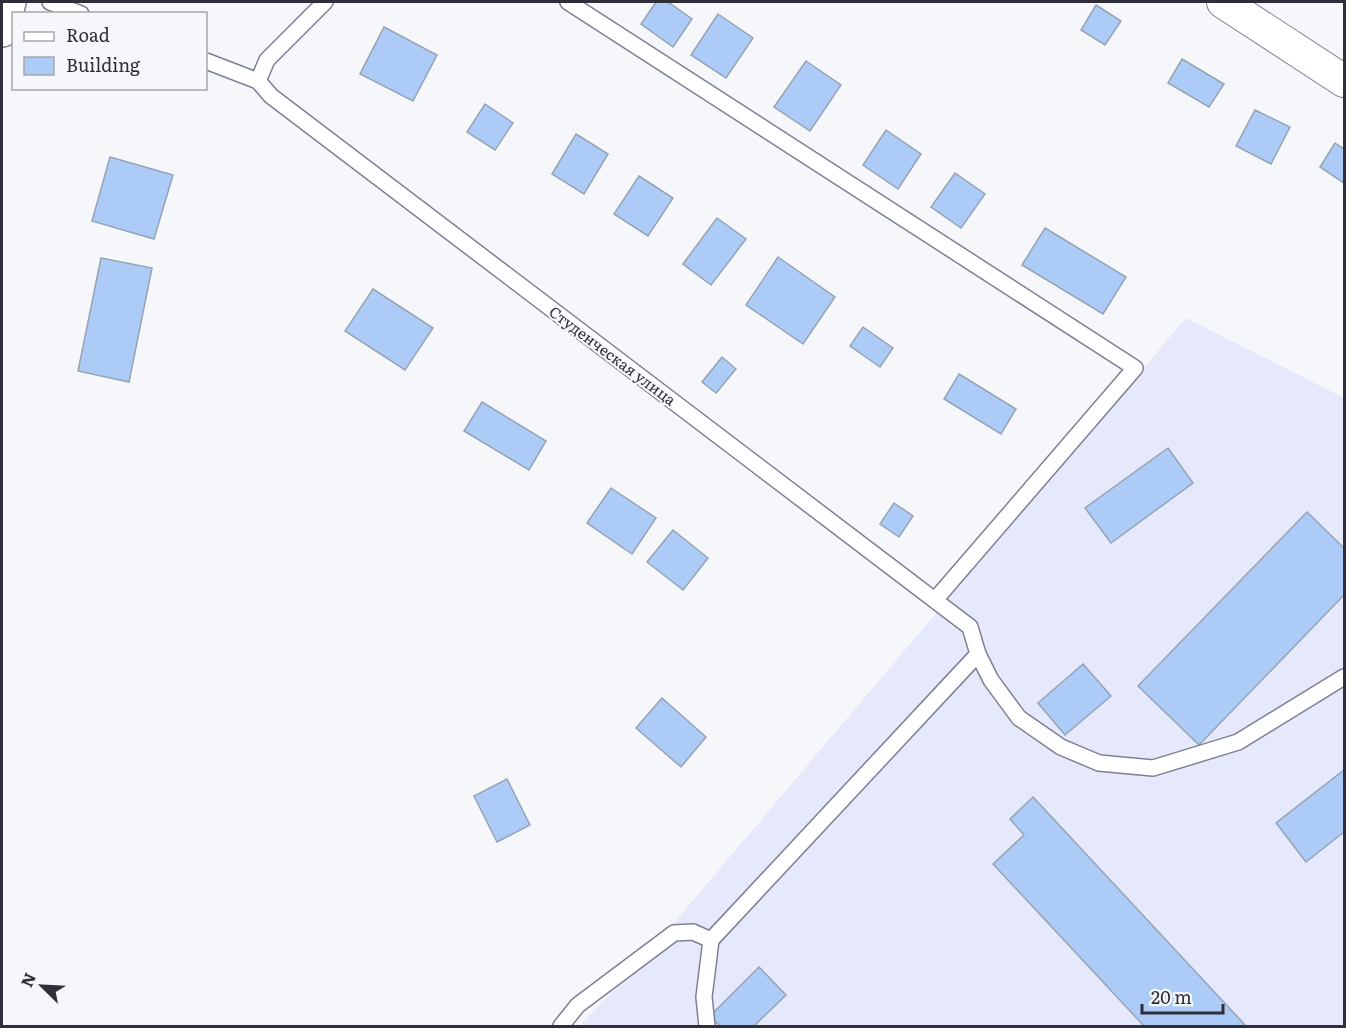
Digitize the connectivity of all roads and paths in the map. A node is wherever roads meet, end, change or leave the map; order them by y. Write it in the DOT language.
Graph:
graph roads {
  1 [pos="9,2"];
  2 [pos="50,2"];
  3 [pos="325,2"];
  4 [pos="568,2"];
  5 [pos="1223,2"];
  6 [pos="76,12"];
  7 [pos="2,30"];
  8 [pos="207,61"];
  9 [pos="258,81"];
  10 [pos="1344,81"];
  11 [pos="935,600"];
  12 [pos="978,654"];
  13 [pos="1344,677"];
  14 [pos="711,940"];
  15 [pos="561,1026"];
  16 [pos="707,1026"];
  1 -- 7 [label="main road"];
  2 -- 6 [label="lane"];
  3 -- 9 [label="lane"];
  4 -- 11 [label="lane"];
  5 -- 10 [label="street"];
  8 -- 9 [label="lane, Студенческая улица"];
  9 -- 11 [label="lane, Студенческая улица"];
  11 -- 12 [label="lane, Студенческая улица"];
  12 -- 13 [label="lane"];
  12 -- 14 [label="lane"];
  14 -- 15 [label="lane"];
  14 -- 16 [label="lane"];
}
